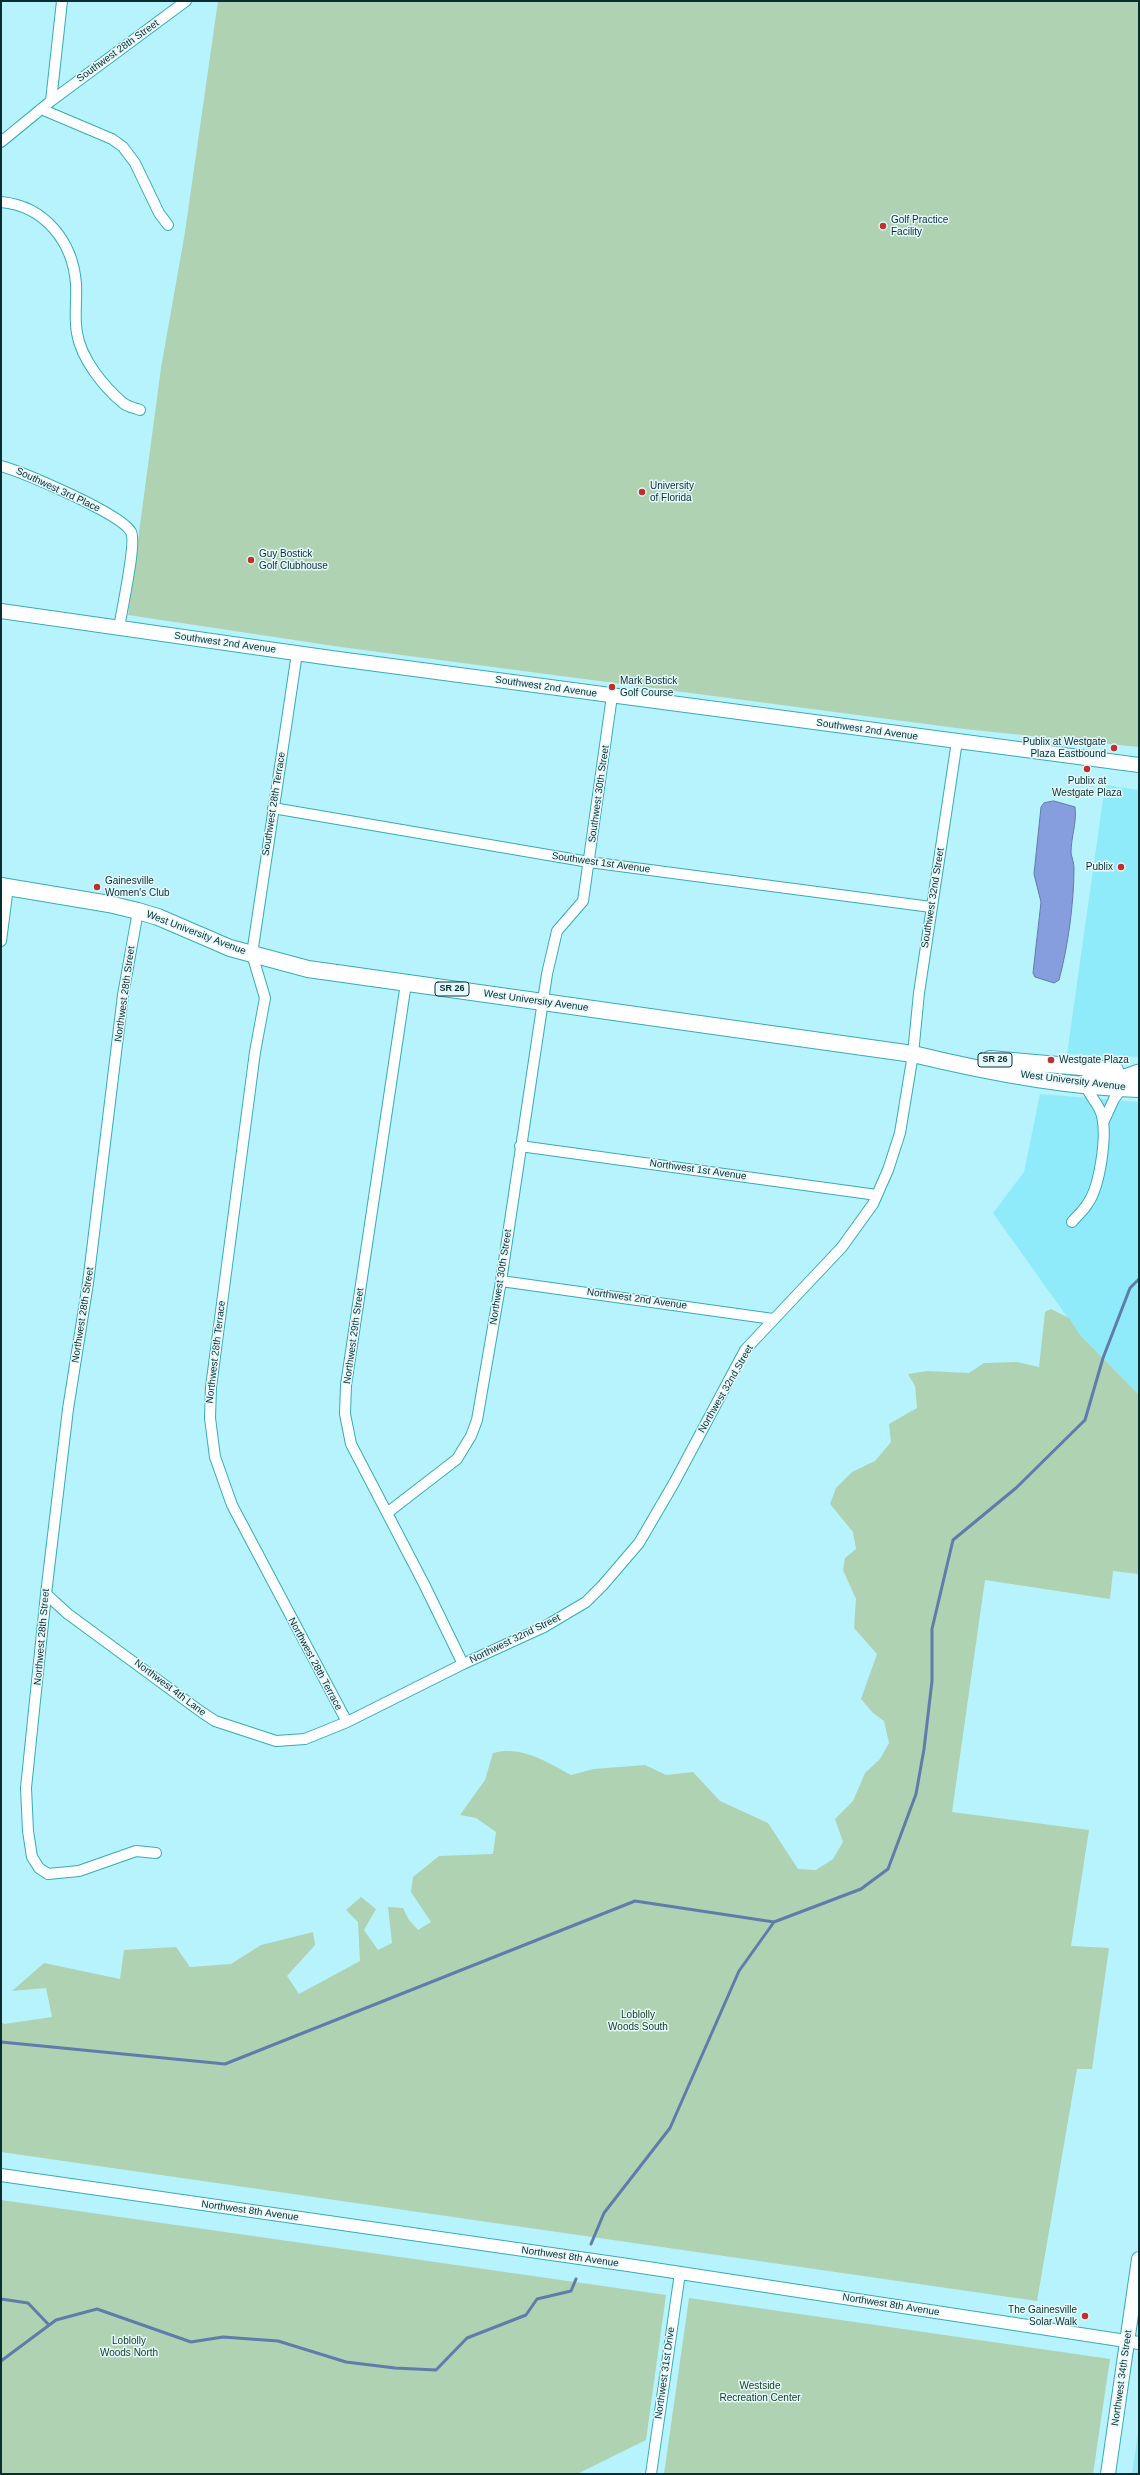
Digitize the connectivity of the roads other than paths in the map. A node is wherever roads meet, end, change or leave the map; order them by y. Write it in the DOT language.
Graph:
graph roads {
  1 [pos="62,1"];
  2 [pos="186,1"];
  3 [pos="51,101"];
  4 [pos="41,109"];
  5 [pos="1,142"];
  6 [pos="1,202"];
  7 [pos="168,225"];
  8 [pos="140,410"];
  9 [pos="1,466"];
  10 [pos="1,611"];
  11 [pos="118,628"];
  12 [pos="297,653"];
  13 [pos="612,696"];
  14 [pos="957,742"];
  15 [pos="1139,765"];
  16 [pos="273,808"];
  17 [pos="590,862"];
  18 [pos="4,887"];
  19 [pos="931,907"];
  20 [pos="138,911"];
  21 [pos="1,941"];
  22 [pos="252,954"];
  23 [pos="406,983"];
  24 [pos="542,1001"];
  25 [pos="913,1054"];
  26 [pos="1139,1073"];
  27 [pos="1085,1084"];
  28 [pos="1122,1088"];
  29 [pos="1139,1089"];
  30 [pos="1103,1123"];
  31 [pos="520,1146"];
  32 [pos="876,1195"];
  33 [pos="1072,1222"];
  34 [pos="501,1281"];
  35 [pos="773,1319"];
  36 [pos="387,1513"];
  37 [pos="46,1594"];
  38 [pos="463,1664"];
  39 [pos="347,1722"];
  40 [pos="156,1853"];
  41 [pos="1,2175"];
  42 [pos="1139,2259"];
  43 [pos="680,2273"];
  44 [pos="1133,2342"];
  45 [pos="651,2474"];
  46 [pos="1108,2474"];
  1 -- 3 [label="street"];
  2 -- 3 [label="street, Southwest 28th Street"];
  3 -- 4 [label="street, Southwest 28th Street"];
  4 -- 5 [label="street, Southwest 28th Street"];
  4 -- 7 [label="street"];
  6 -- 8 [label="street"];
  9 -- 11 [label="street, Southwest 3rd Place"];
  10 -- 11 [label="main road, Southwest 2nd Avenue"];
  11 -- 12 [label="main road, Southwest 2nd Avenue"];
  12 -- 13 [label="main road, Southwest 2nd Avenue"];
  12 -- 16 [label="street, Southwest 28th Terrace"];
  13 -- 14 [label="main road, Southwest 2nd Avenue"];
  13 -- 17 [label="street, Southwest 30th Street"];
  14 -- 15 [label="main road, Southwest 2nd Avenue"];
  14 -- 19 [label="street, Southwest 32nd Street"];
  16 -- 17 [label="street, Southwest 1st Avenue"];
  16 -- 22 [label="street, Southwest 28th Terrace"];
  17 -- 19 [label="street, Southwest 1st Avenue"];
  17 -- 24 [label="street, Southwest 30th Street"];
  18 -- 20 [label="main road, West University Avenue / SR 26"];
  18 -- 21 [label="street"];
  19 -- 25 [label="street, Southwest 32nd Street"];
  20 -- 22 [label="main road, West University Avenue / SR 26"];
  20 -- 37 [label="street, Northwest 28th Street"];
  22 -- 23 [label="main road, West University Avenue / SR 26"];
  22 -- 39 [label="street, Northwest 28th Terrace"];
  23 -- 24 [label="main road, West University Avenue / SR 26"];
  23 -- 36 [label="street, Northwest 29th Street"];
  24 -- 25 [label="main road, West University Avenue / SR 26"];
  24 -- 31 [label="street, Northwest 30th Street"];
  25 -- 26 [label="main road, West University Avenue / SR 26"];
  25 -- 27 [label="main road, West University Avenue / SR 26"];
  25 -- 32 [label="street, Northwest 32nd Street"];
  26 -- 27 [label="highway"];
  27 -- 28 [label="main road, West University Avenue / SR 26"];
  27 -- 30 [label="street"];
  28 -- 29 [label="main road, West University Avenue / SR 26"];
  28 -- 30 [label="street"];
  30 -- 33 [label="street"];
  31 -- 32 [label="street, Northwest 1st Avenue"];
  31 -- 34 [label="street, Northwest 30th Street"];
  32 -- 35 [label="street, Northwest 32nd Street"];
  34 -- 35 [label="street, Northwest 2nd Avenue"];
  34 -- 36 [label="street, Northwest 30th Street"];
  35 -- 38 [label="street, Northwest 32nd Street"];
  36 -- 38 [label="street, Northwest 29th Street"];
  37 -- 39 [label="street, Northwest 4th Lane"];
  37 -- 40 [label="street, Northwest 28th Street"];
  38 -- 39 [label="street, Northwest 4th Lane"];
  41 -- 43 [label="street, Northwest 8th Avenue"];
  42 -- 44 [label="main road, Northwest 34th Street"];
  43 -- 44 [label="street, Northwest 8th Avenue"];
  43 -- 45 [label="street, Northwest 31st Drive"];
  44 -- 46 [label="main road, Northwest 34th Street"];
}
